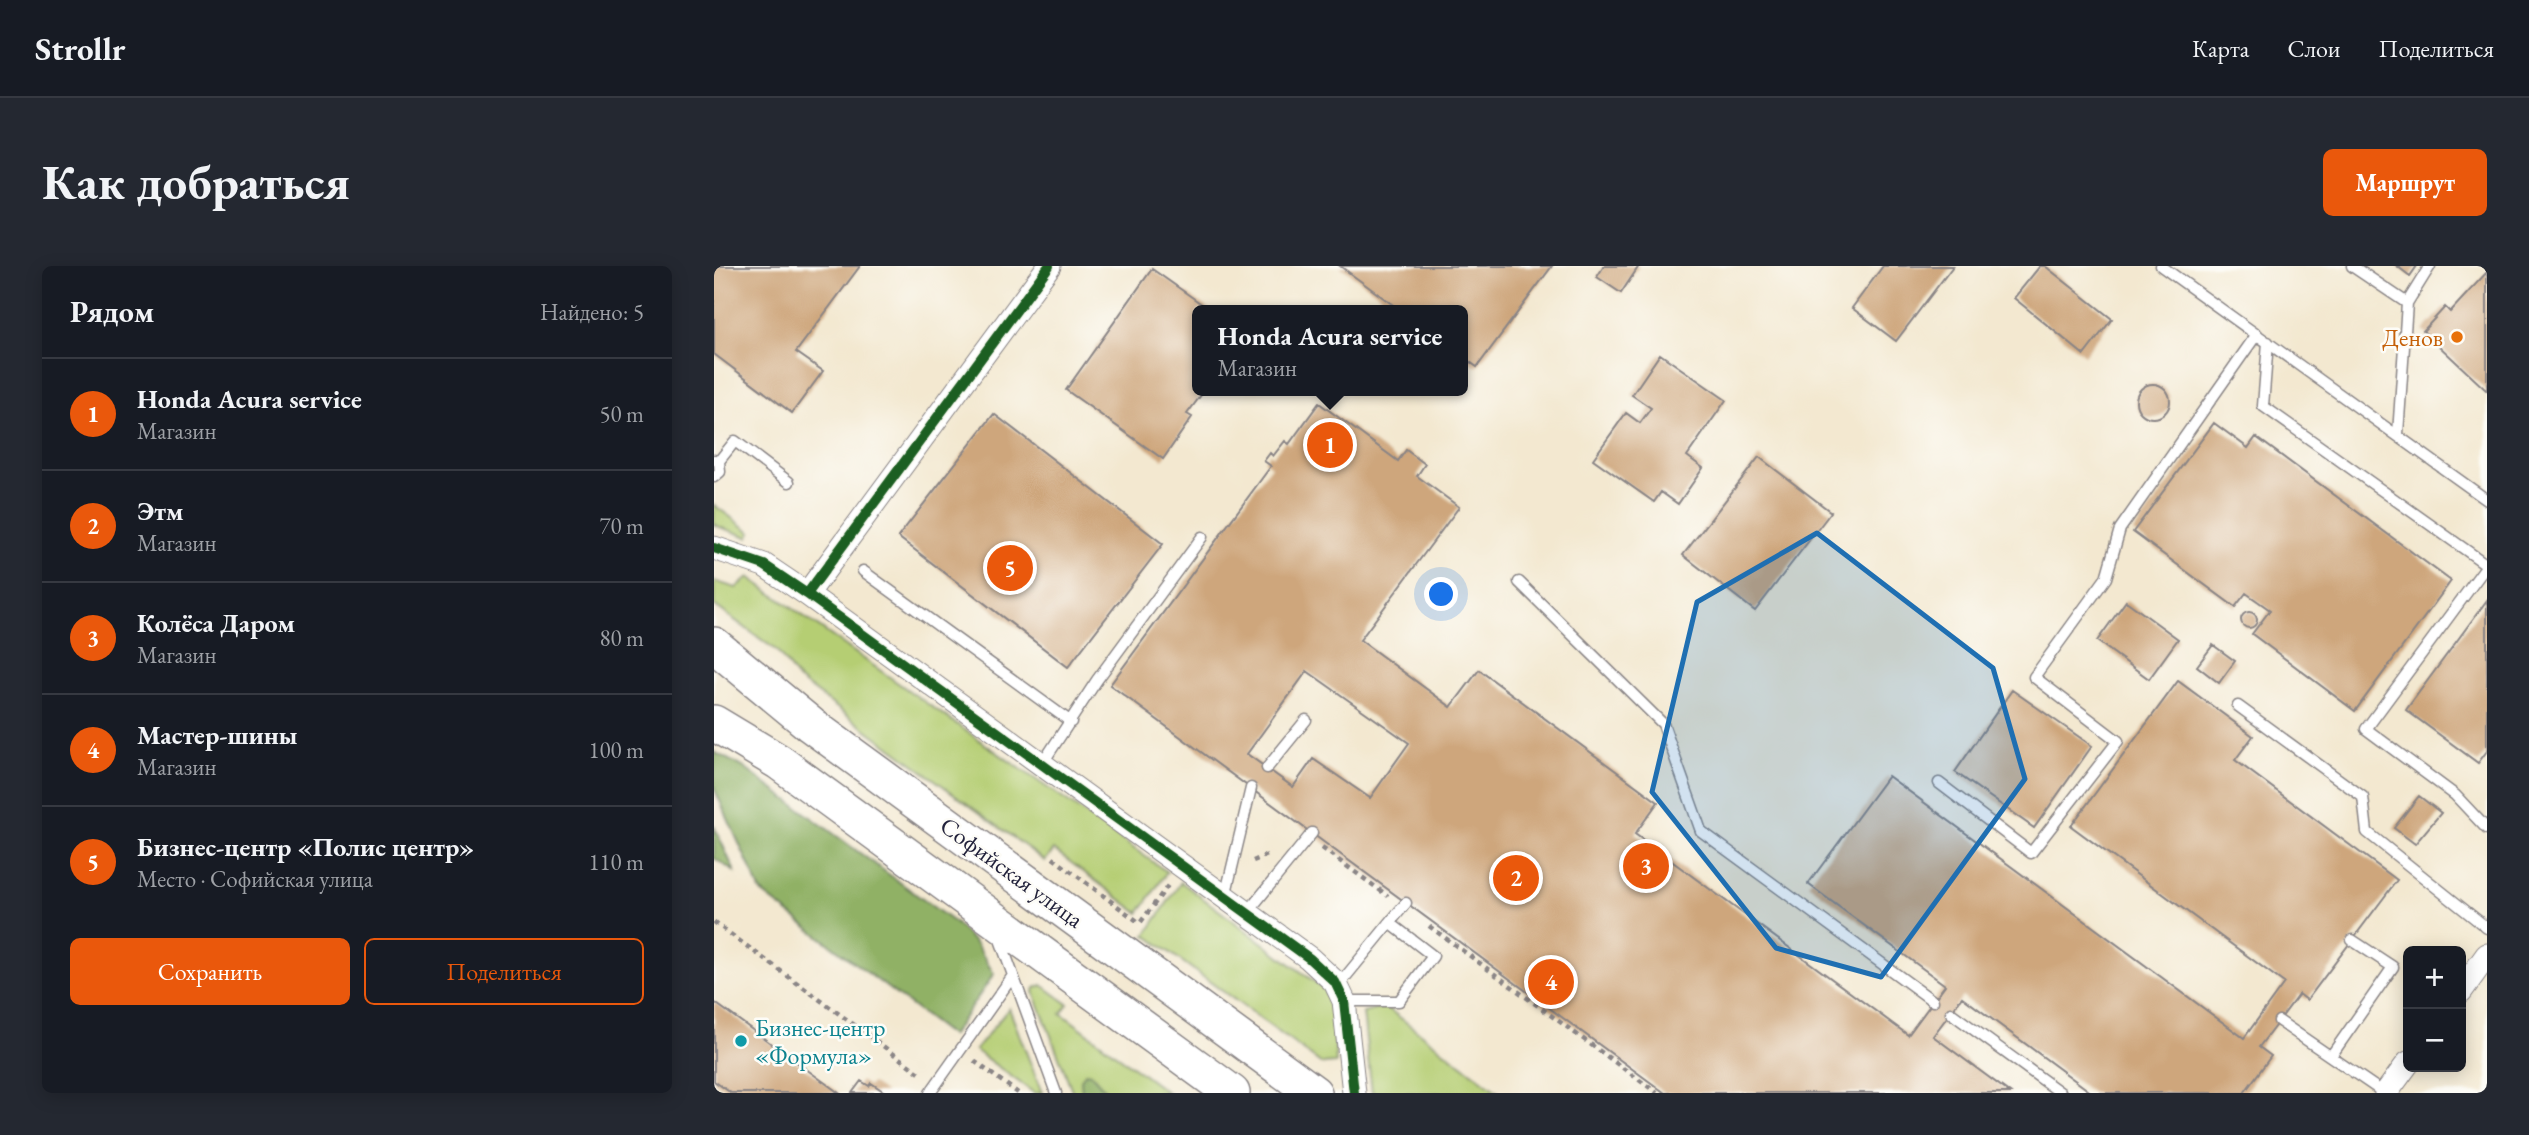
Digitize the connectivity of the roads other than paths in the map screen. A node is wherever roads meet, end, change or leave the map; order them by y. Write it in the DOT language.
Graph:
graph roads {
  1 [pos="1049,266"];
  2 [pos="2161,266"];
  3 [pos="2352,266"];
  4 [pos="2430,266"];
  5 [pos="2407,303"];
  6 [pos="2257,334"];
  7 [pos="2268,342"];
  8 [pos="2398,434"];
  9 [pos="716,460"];
  10 [pos="714,477"];
  11 [pos="789,482"];
  12 [pos="2487,500"];
  13 [pos="1202,537"];
  14 [pos="714,548"];
  15 [pos="863,571"];
  16 [pos="1519,582"];
  17 [pos="807,594"];
  18 [pos="714,645"];
  19 [pos="2238,706"];
  20 [pos="1306,720"];
  21 [pos="1071,722"];
  22 [pos="714,723"];
  23 [pos="1042,764"];
  24 [pos="1267,768"];
  25 [pos="1939,783"];
  26 [pos="1251,788"];
  27 [pos="2487,829"];
  28 [pos="1312,833"];
  29 [pos="1225,897"];
  30 [pos="1406,902"];
  31 [pos="1247,913"];
  32 [pos="992,919"];
  33 [pos="1390,923"];
  34 [pos="2487,928"];
  35 [pos="2352,940"];
  36 [pos="2487,956"];
  37 [pos="1012,977"];
  38 [pos="2466,984"];
  39 [pos="1341,993"];
  40 [pos="1933,1001"];
  41 [pos="1951,1013"];
  42 [pos="2279,1021"];
  43 [pos="2330,1056"];
  44 [pos="2403,1070"];
  45 [pos="933,1089"];
  46 [pos="1056,1093"];
  47 [pos="1232,1093"];
  48 [pos="1314,1093"];
  49 [pos="1354,1093"];
  50 [pos="2061,1093"];
  51 [pos="2385,1093"];
  1 -- 17 [label="street"];
  2 -- 6 [label="lane"];
  3 -- 5 [label="lane"];
  4 -- 5 [label="lane"];
  5 -- 8 [label="lane"];
  6 -- 7 [label="lane"];
  6 -- 25 [label="lane"];
  7 -- 8 [label="lane"];
  7 -- 27 [label="lane"];
  8 -- 12 [label="lane"];
  9 -- 10 [label="lane"];
  9 -- 11 [label="lane"];
  13 -- 21 [label="lane"];
  14 -- 17 [label="street"];
  15 -- 21 [label="lane"];
  16 -- 40 [label="lane"];
  17 -- 23 [label="street"];
  18 -- 48 [label="main road, Софийская улица"];
  19 -- 34 [label="lane"];
  20 -- 24 [label="lane"];
  21 -- 23 [label="lane"];
  22 -- 32 [label="main road, Софийская улица"];
  23 -- 29 [label="street"];
  26 -- 29 [label="lane"];
  28 -- 31 [label="lane"];
  29 -- 31 [label="street"];
  30 -- 33 [label="lane"];
  31 -- 39 [label="street"];
  32 -- 37 [label="lane"];
  32 -- 47 [label="main road, Софийская улица"];
  33 -- 39 [label="lane"];
  33 -- 39 [label="lane"];
  35 -- 43 [label="lane"];
  36 -- 38 [label="street"];
  37 -- 45 [label="lane"];
  37 -- 46 [label="lane"];
  39 -- 49 [label="street"];
  41 -- 50 [label="lane"];
  42 -- 43 [label="lane"];
  43 -- 51 [label="lane"];
  44 -- 51 [label="street"];
}
